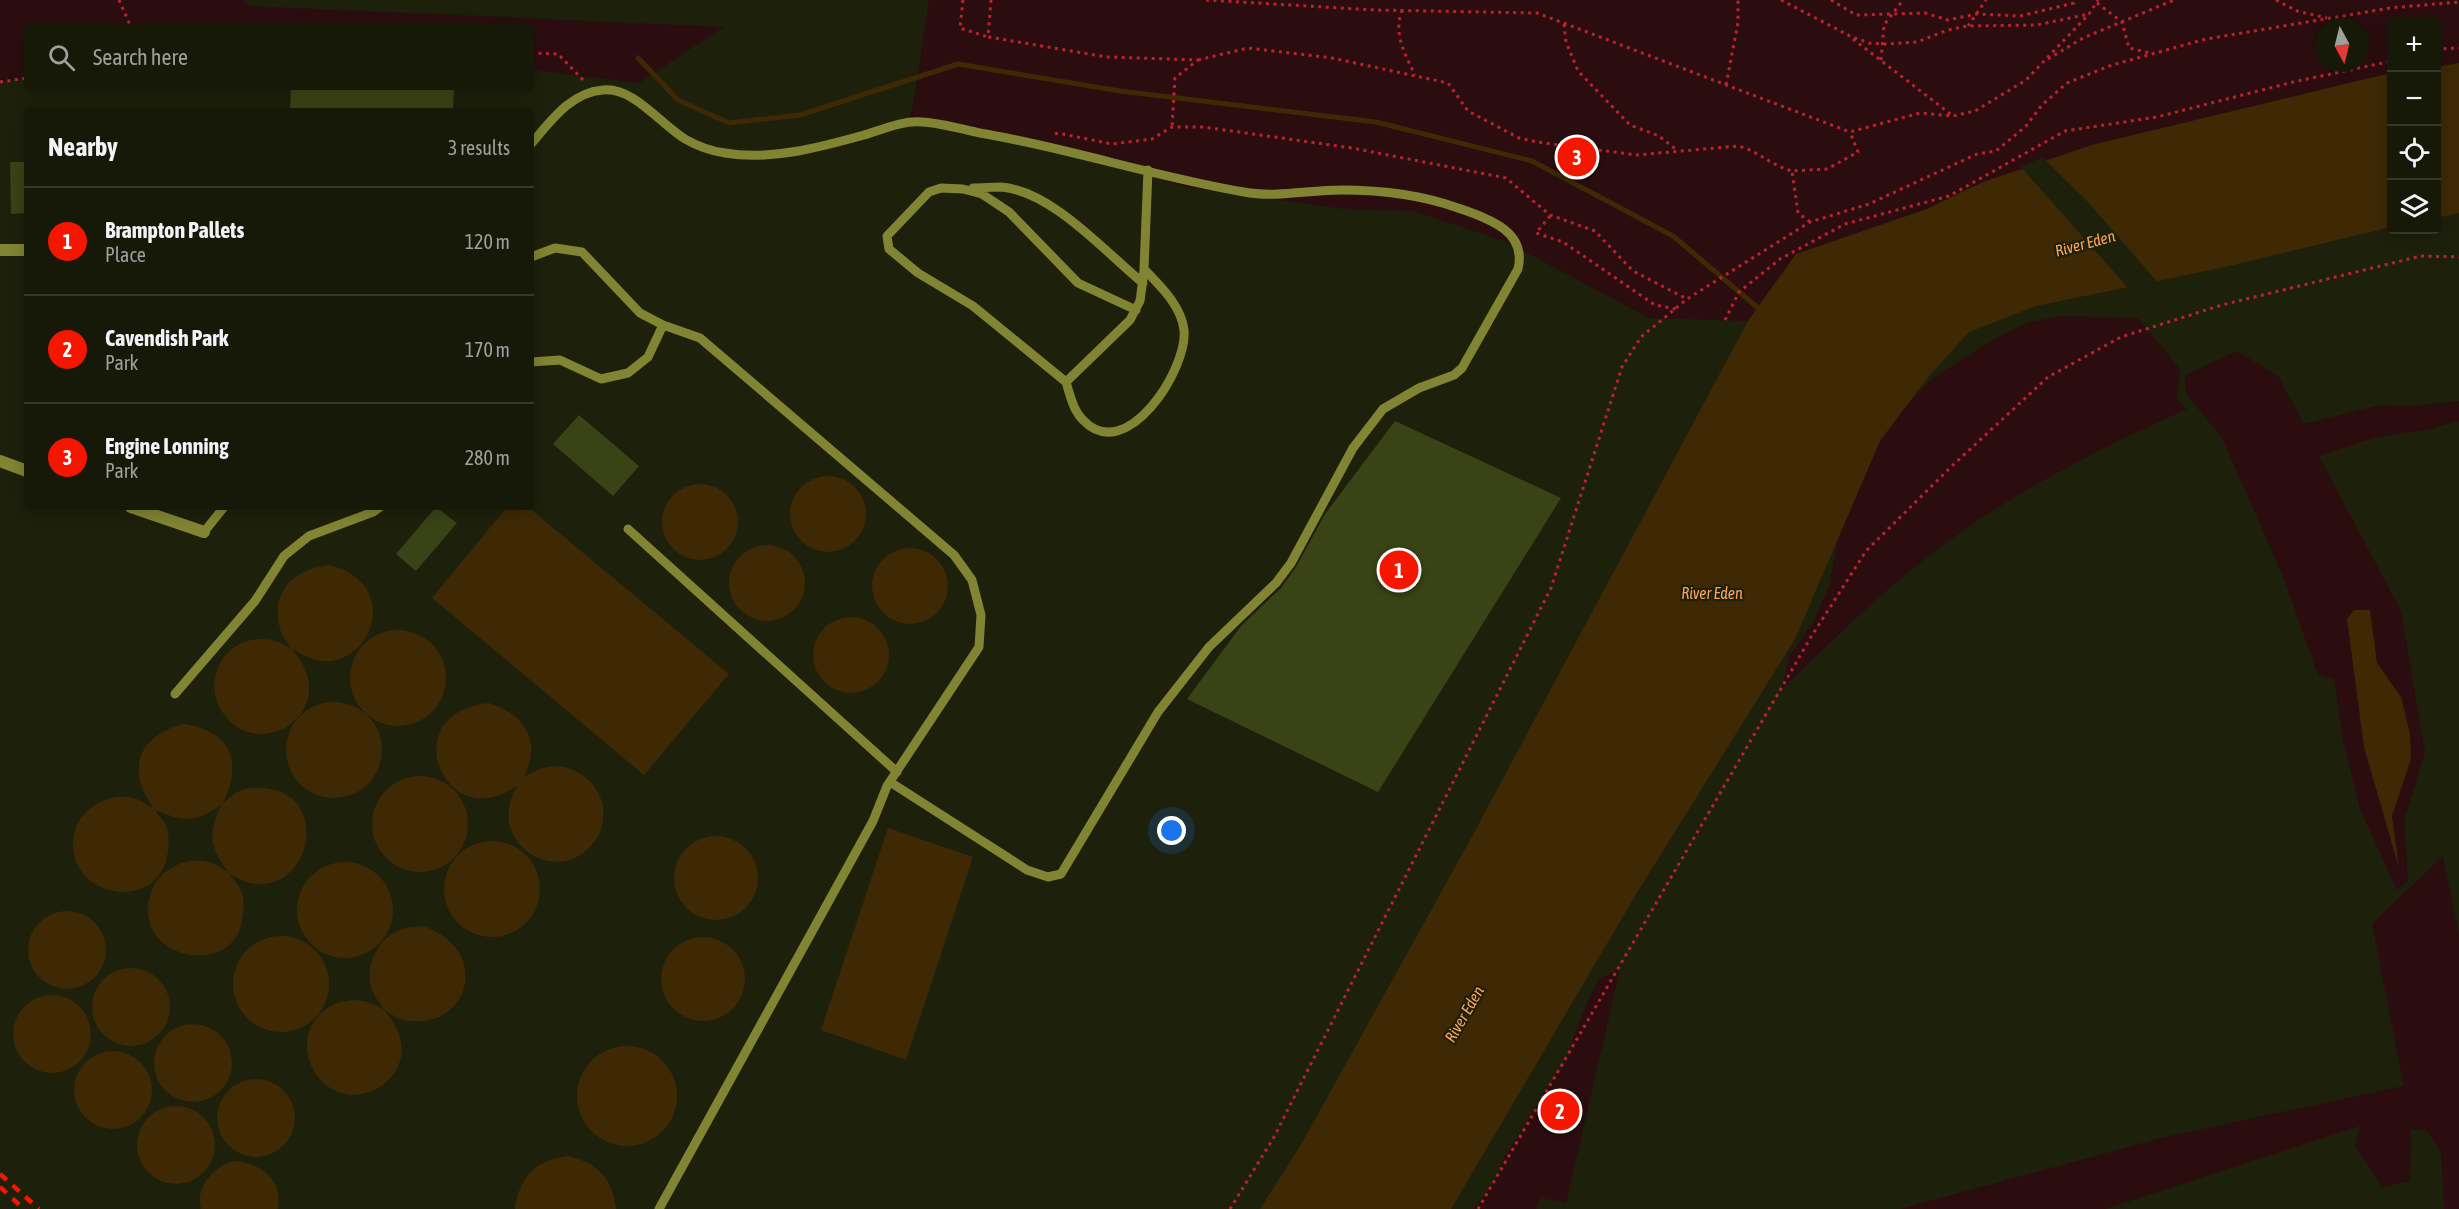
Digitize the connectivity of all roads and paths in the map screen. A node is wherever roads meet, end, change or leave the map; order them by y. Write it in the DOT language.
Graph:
graph roads {
  1 [pos="119,0"];
  2 [pos="963,0"];
  3 [pos="991,0"];
  4 [pos="1206,0"];
  5 [pos="1738,0"];
  6 [pos="1781,0"];
  7 [pos="1831,0"];
  8 [pos="1903,0"];
  9 [pos="1986,0"];
  10 [pos="2074,0"];
  11 [pos="2174,0"];
  12 [pos="2276,0"];
  13 [pos="2098,2"];
  14 [pos="2459,2"];
  15 [pos="1402,10"];
  16 [pos="1976,14"];
  17 [pos="2089,14"];
  18 [pos="1890,15"];
  19 [pos="2324,18"];
  20 [pos="2334,18"];
  21 [pos="2315,21"];
  22 [pos="2122,22"];
  23 [pos="1564,23"];
  24 [pos="130,24"];
  25 [pos="1967,26"];
  26 [pos="1850,36"];
  27 [pos="988,37"];
  28 [pos="1885,44"];
  29 [pos="2459,48"];
  30 [pos="2441,50"];
  31 [pos="534,53"];
  32 [pos="2152,54"];
  33 [pos="1198,60"];
  34 [pos="1881,60"];
  35 [pos="2046,61"];
  36 [pos="2387,62"];
  37 [pos="1415,75"];
  38 [pos="24,78"];
  39 [pos="0,82"];
  40 [pos="1726,85"];
  41 [pos="594,92"];
  42 [pos="1953,116"];
  43 [pos="1172,127"];
  44 [pos="1850,132"];
  45 [pos="1058,133"];
  46 [pos="534,141"];
  47 [pos="1679,152"];
  48 [pos="1148,170"];
  49 [pos="1792,171"];
  50 [pos="963,189"];
  51 [pos="1550,215"];
  52 [pos="1810,222"];
  53 [pos="0,250"];
  54 [pos="24,250"];
  55 [pos="534,256"];
  56 [pos="2459,257"];
  57 [pos="1144,269"];
  58 [pos="1143,283"];
  59 [pos="1687,300"];
  60 [pos="1676,309"];
  61 [pos="1136,310"];
  62 [pos="1725,320"];
  63 [pos="663,325"];
  64 [pos="534,362"];
  65 [pos="1066,382"];
  66 [pos="0,461"];
  67 [pos="24,470"];
  68 [pos="140,510"];
  69 [pos="222,510"];
  70 [pos="376,510"];
  71 [pos="628,529"];
  72 [pos="204,532"];
  73 [pos="175,694"];
  74 [pos="897,772"];
  75 [pos="890,782"];
  76 [pos="659,1209"];
  77 [pos="1230,1209"];
  78 [pos="1478,1209"];
  1 -- 24 [label="path"];
  2 -- 27 [label="path"];
  3 -- 27 [label="path"];
  4 -- 15 [label="path"];
  5 -- 40 [label="path"];
  6 -- 26 [label="path"];
  7 -- 18 [label="path"];
  8 -- 18 [label="path"];
  9 -- 16 [label="path"];
  10 -- 16 [label="path"];
  11 -- 22 [label="path"];
  12 -- 19 [label="path"];
  13 -- 17 [label="path"];
  13 -- 22 [label="path"];
  14 -- 20 [label="path"];
  15 -- 23 [label="path"];
  15 -- 37 [label="path"];
  16 -- 18 [label="path"];
  16 -- 25 [label="path"];
  17 -- 25 [label="path"];
  17 -- 35 [label="path"];
  18 -- 28 [label="path"];
  21 -- 32 [label="path"];
  22 -- 32 [label="path"];
  22 -- 35 [label="path"];
  23 -- 40 [label="path"];
  23 -- 47 [label="path"];
  25 -- 28 [label="path"];
  26 -- 28 [label="path"];
  26 -- 34 [label="path"];
  27 -- 33 [label="path"];
  28 -- 34 [label="path"];
  29 -- 30 [label="path"];
  31 -- 41 [label="path"];
  32 -- 52 [label="path"];
  33 -- 37 [label="path"];
  33 -- 43 [label="path"];
  34 -- 42 [label="path"];
  35 -- 42 [label="path"];
  36 -- 62 [label="path"];
  37 -- 47 [label="path"];
  38 -- 39 [label="path"];
  40 -- 44 [label="path"];
  41 -- 46 [label="lane"];
  41 -- 48 [label="lane"];
  42 -- 44 [label="path"];
  43 -- 45 [label="path"];
  43 -- 51 [label="path"];
  44 -- 49 [label="path"];
  47 -- 49 [label="path"];
  48 -- 57 [label="lane"];
  48 -- 75 [label="lane"];
  49 -- 52 [label="path"];
  50 -- 58 [label="lane"];
  50 -- 61 [label="lane"];
  50 -- 65 [label="lane"];
  51 -- 59 [label="path"];
  51 -- 60 [label="path"];
  52 -- 59 [label="path"];
  53 -- 54 [label="street"];
  55 -- 63 [label="lane"];
  56 -- 78 [label="path"];
  57 -- 58 [label="lane"];
  57 -- 65 [label="lane"];
  58 -- 61 [label="lane"];
  59 -- 60 [label="path"];
  60 -- 77 [label="path"];
  61 -- 65 [label="lane"];
  63 -- 64 [label="lane"];
  63 -- 74 [label="lane"];
  66 -- 67 [label="street"];
  68 -- 72 [label="street"];
  69 -- 72 [label="lane"];
  70 -- 73 [label="lane"];
  71 -- 74 [label="lane"];
  74 -- 75 [label="lane"];
  75 -- 76 [label="lane"];
}
